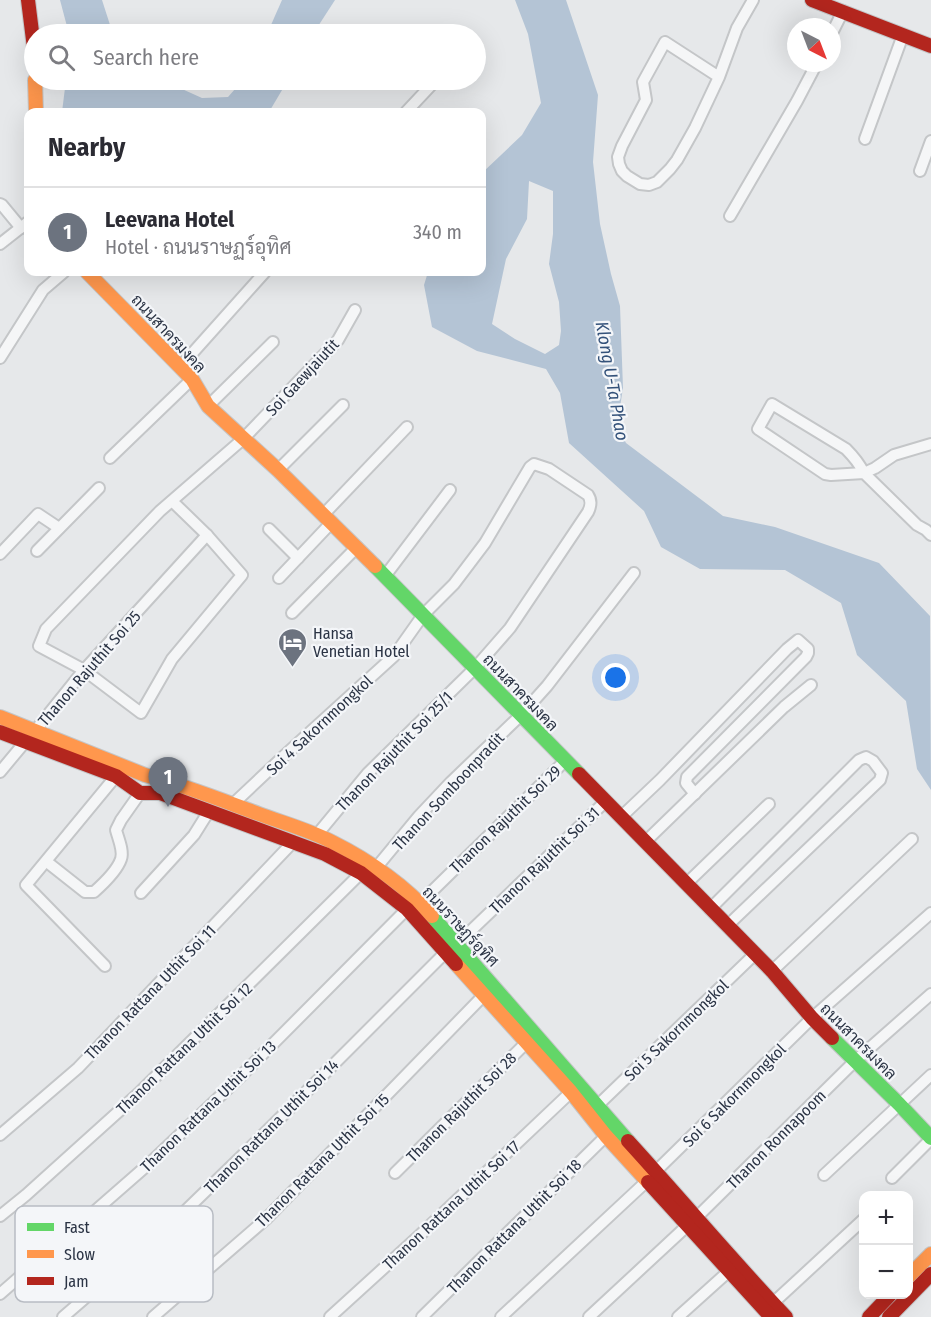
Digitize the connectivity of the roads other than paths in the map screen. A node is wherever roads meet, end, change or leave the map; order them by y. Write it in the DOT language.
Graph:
graph roads {
  1 [pos="28,0"];
  2 [pos="753,0"];
  3 [pos="812,0"];
  4 [pos="846,6"];
  5 [pos="31,24"];
  6 [pos="903,35"];
  7 [pos="931,46"];
  8 [pos="812,72"];
  9 [pos="719,77"];
  10 [pos="35,90"];
  11 [pos="427,90"];
  12 [pos="36,108"];
  13 [pos="410,108"];
  14 [pos="865,139"];
  15 [pos="931,141"];
  16 [pos="920,171"];
  17 [pos="0,204"];
  18 [pos="730,216"];
  19 [pos="24,224"];
  20 [pos="24,226"];
  21 [pos="0,244"];
  22 [pos="59,276"];
  23 [pos="91,276"];
  24 [pos="261,276"];
  25 [pos="355,310"];
  26 [pos="273,342"];
  27 [pos="0,358"];
  28 [pos="180,367"];
  29 [pos="192,379"];
  30 [pos="343,405"];
  31 [pos="208,406"];
  32 [pos="407,427"];
  33 [pos="243,439"];
  34 [pos="931,444"];
  35 [pos="110,458"];
  36 [pos="278,470"];
  37 [pos="864,473"];
  38 [pos="99,488"];
  39 [pos="450,490"];
  40 [pos="172,501"];
  41 [pos="588,512"];
  42 [pos="328,518"];
  43 [pos="59,528"];
  44 [pos="269,529"];
  45 [pos="930,530"];
  46 [pos="207,535"];
  47 [pos="357,548"];
  48 [pos="37,551"];
  49 [pos="0,554"];
  50 [pos="298,558"];
  51 [pos="634,573"];
  52 [pos="385,576"];
  53 [pos="279,579"];
  54 [pos="292,613"];
  55 [pos="423,615"];
  56 [pos="475,668"];
  57 [pos="84,670"];
  58 [pos="811,685"];
  59 [pos="521,715"];
  60 [pos="0,717"];
  61 [pos="35,730"];
  62 [pos="0,732"];
  63 [pos="25,742"];
  64 [pos="565,761"];
  65 [pos="0,772"];
  66 [pos="116,776"];
  67 [pos="162,787"];
  68 [pos="140,793"];
  69 [pos="694,794"];
  70 [pos="606,801"];
  71 [pos="233,804"];
  72 [pos="769,804"];
  73 [pos="209,811"];
  74 [pos="621,818"];
  75 [pos="316,836"];
  76 [pos="912,839"];
  77 [pos="294,842"];
  78 [pos="645,842"];
  79 [pos="47,862"];
  80 [pos="376,868"];
  81 [pos="361,873"];
  82 [pos="686,884"];
  83 [pos="141,893"];
  84 [pos="413,906"];
  85 [pos="710,909"];
  86 [pos="931,913"];
  87 [pos="727,926"];
  88 [pos="452,948"];
  89 [pos="755,954"];
  90 [pos="105,966"];
  91 [pos="772,971"];
  92 [pos="931,994"];
  93 [pos="484,995"];
  94 [pos="812,1018"];
  95 [pos="527,1042"];
  96 [pos="548,1058"];
  97 [pos="855,1061"];
  98 [pos="931,1075"];
  99 [pos="571,1092"];
  100 [pos="899,1104"];
  101 [pos="597,1106"];
  102 [pos="0,1135"];
  103 [pos="606,1136"];
  104 [pos="931,1138"];
  105 [pos="395,1173"];
  106 [pos="824,1175"];
  107 [pos="652,1176"];
  108 [pos="892,1178"];
  109 [pos="101,1206"];
  110 [pos="190,1206"];
  111 [pos="0,1216"];
  112 [pos="693,1221"];
  113 [pos="859,1225"];
  114 [pos="931,1254"];
  115 [pos="213,1265"];
  116 [pos="729,1270"];
  117 [pos="913,1273"];
  118 [pos="931,1274"];
  119 [pos="15,1280"];
  120 [pos="0,1293"];
  121 [pos="886,1299"];
  122 [pos="80,1302"];
  123 [pos="170,1302"];
  124 [pos="767,1312"];
  125 [pos="63,1317"];
  126 [pos="153,1317"];
  127 [pos="330,1317"];
  128 [pos="422,1317"];
  129 [pos="501,1317"];
  130 [pos="589,1317"];
  131 [pos="678,1317"];
  132 [pos="786,1317"];
  133 [pos="869,1317"];
  134 [pos="889,1317"];
  1 -- 5 [label="street"];
  2 -- 9 [label="street"];
  3 -- 4 [label="street"];
  4 -- 6 [label="street"];
  6 -- 7 [label="street"];
  6 -- 14 [label="street"];
  8 -- 18 [label="street"];
  9 -- 9 [label="street"];
  10 -- 12 [label="street"];
  11 -- 13 [label="street"];
  15 -- 16 [label="street"];
  17 -- 19 [label="street"];
  20 -- 21 [label="street"];
  22 -- 27 [label="street"];
  23 -- 28 [label="street, ถนนสาครมงคล"];
  24 -- 28 [label="street"];
  25 -- 33 [label="street, Soi Gaewjaiutit"];
  26 -- 31 [label="street"];
  28 -- 29 [label="street, ถนนสาครมงคล"];
  29 -- 31 [label="street, ถนนสาครมงคล"];
  29 -- 35 [label="street"];
  30 -- 36 [label="street"];
  31 -- 33 [label="street, ถนนสาครมงคล"];
  32 -- 42 [label="street"];
  33 -- 36 [label="street, ถนนสาครมงคล"];
  33 -- 40 [label="street, Soi Gaewjaiutit"];
  34 -- 37 [label="street"];
  36 -- 42 [label="street, ถนนสาครมงคล"];
  37 -- 37 [label="street"];
  37 -- 45 [label="street"];
  38 -- 43 [label="street"];
  39 -- 52 [label="street"];
  40 -- 46 [label="street"];
  40 -- 57 [label="street, Soi Gaewjaiutit"];
  41 -- 55 [label="street, Soi 4 Sakornmongkol"];
  41 -- 56 [label="street, Thanon Rajuthit Soi 25/1"];
  42 -- 47 [label="street, ถนนสาครมงคล"];
  42 -- 50 [label="street"];
  43 -- 48 [label="street"];
  43 -- 49 [label="street"];
  44 -- 50 [label="street"];
  46 -- 57 [label="street, Thanon Rajuthit Soi 25"];
  46 -- 57 [label="street"];
  47 -- 52 [label="street, ถนนสาครมงคล"];
  47 -- 54 [label="street"];
  50 -- 53 [label="street"];
  51 -- 59 [label="street, Thanon Somboonpradit"];
  52 -- 55 [label="street, ถนนสาครมงคล"];
  55 -- 56 [label="street, ถนนสาครมงคล"];
  55 -- 71 [label="street, Soi 4 Sakornmongkol"];
  56 -- 59 [label="street, ถนนสาครมงคล"];
  56 -- 75 [label="street, Thanon Rajuthit Soi 25/1"];
  57 -- 61 [label="street, Thanon Rajuthit Soi 25"];
  58 -- 69 [label="street"];
  59 -- 64 [label="street, ถนนสาครมงคล"];
  59 -- 80 [label="street, Thanon Somboonpradit"];
  60 -- 61 [label="street, ถนนราษฏร์อุทิศ"];
  61 -- 67 [label="street, ถนนราษฏร์อุทิศ"];
  62 -- 63 [label="street"];
  63 -- 65 [label="street"];
  63 -- 66 [label="street"];
  64 -- 70 [label="street, ถนนสาครมงคล"];
  64 -- 84 [label="street, Thanon Rajuthit Soi 29"];
  66 -- 68 [label="street"];
  66 -- 79 [label="street"];
  67 -- 68 [label="street, ถนนราษฏร์อุทิศ"];
  67 -- 71 [label="street, ถนนราษฏร์อุทิศ"];
  67 -- 73 [label="street, ถนนราษฏร์อุทิศ"];
  68 -- 79 [label="street"];
  69 -- 74 [label="street"];
  69 -- 78 [label="street"];
  70 -- 74 [label="street, ถนนสาครมงคล"];
  70 -- 88 [label="street, Thanon Rajuthit Soi 31"];
  71 -- 75 [label="street, ถนนราษฏร์อุทิศ"];
  72 -- 82 [label="street"];
  73 -- 77 [label="street, ถนนราษฏร์อุทิศ"];
  73 -- 83 [label="street"];
  74 -- 78 [label="street, ถนนสาครมงคล"];
  75 -- 80 [label="street, ถนนราษฏร์อุทิศ"];
  76 -- 91 [label="street"];
  77 -- 81 [label="street, ถนนราษฏร์อุทิศ"];
  77 -- 102 [label="street, Thanon Rattana Uthit Soi 11"];
  78 -- 82 [label="street, ถนนสาครมงคล"];
  79 -- 90 [label="street"];
  80 -- 84 [label="street, ถนนราษฏร์อุทิศ"];
  81 -- 84 [label="street, ถนนราษฏร์อุทิศ"];
  81 -- 111 [label="street, Thanon Rattana Uthit Soi 12"];
  82 -- 85 [label="street, ถนนสาครมงคล"];
  84 -- 88 [label="street, ถนนราษฏร์อุทิศ"];
  84 -- 109 [label="street, Thanon Rattana Uthit Soi 13"];
  85 -- 87 [label="street, ถนนสาครมงคล"];
  85 -- 87 [label="street"];
  86 -- 94 [label="street, Soi 6 Sakornmongkol"];
  87 -- 89 [label="street, ถนนสาครมงคล"];
  88 -- 93 [label="street, ถนนราษฏร์อุทิศ"];
  88 -- 96 [label="street, ถนนราษฏร์อุทิศ"];
  88 -- 110 [label="street, Thanon Rattana Uthit Soi 14"];
  89 -- 91 [label="street, ถนนสาครมงคล"];
  89 -- 101 [label="street, Soi 5 Sakornmongkol"];
  91 -- 94 [label="street, ถนนสาครมงคล"];
  92 -- 97 [label="street, Thanon Ronnapoom"];
  93 -- 95 [label="street, ถนนราษฏร์อุทิศ"];
  93 -- 115 [label="street, Thanon Rattana Uthit Soi 15"];
  94 -- 97 [label="street, ถนนสาครมงคล"];
  94 -- 107 [label="street, Soi 6 Sakornmongkol"];
  95 -- 96 [label="street, ถนนราษฏร์อุทิศ"];
  95 -- 105 [label="street, Thanon Rajuthit Soi 28"];
  96 -- 99 [label="street, ถนนราษฏร์อุทิศ"];
  96 -- 101 [label="street, ถนนราษฏร์อุทิศ"];
  97 -- 100 [label="street, ถนนสาครมงคล"];
  97 -- 112 [label="street, Thanon Ronnapoom"];
  98 -- 100 [label="street"];
  99 -- 103 [label="street, ถนนราษฏร์อุทิศ"];
  99 -- 127 [label="street, Thanon Rattana Uthit Soi 17"];
  100 -- 104 [label="street, ถนนสาครมงคล"];
  100 -- 106 [label="street"];
  101 -- 107 [label="street, ถนนราษฏร์อุทิศ"];
  103 -- 107 [label="street, ถนนราษฏร์อุทิศ"];
  103 -- 128 [label="street, Thanon Rattana Uthit Soi 18"];
  104 -- 108 [label="street"];
  107 -- 112 [label="street, ถนนราษฏร์อุทิศ"];
  107 -- 129 [label="street, Soi 6 Sakornmongkol"];
  112 -- 116 [label="street, ถนนราษฏร์อุทิศ"];
  112 -- 124 [label="street, ถนนราษฏร์อุทิศ"];
  112 -- 130 [label="street, Thanon Ronnapoom"];
  113 -- 124 [label="street"];
  114 -- 117 [label="street"];
  116 -- 124 [label="street, ถนนราษฏร์อุทิศ"];
  116 -- 131 [label="street"];
  118 -- 134 [label="street"];
  119 -- 120 [label="street, Thanon Rattana Uthit Soi 13"];
  121 -- 133 [label="street"];
  122 -- 125 [label="street, Thanon Rattana Uthit Soi 14"];
  123 -- 126 [label="street, Thanon Rattana Uthit Soi 15"];
  124 -- 132 [label="street, ถนนราษฏร์อุทิศ"];
}
